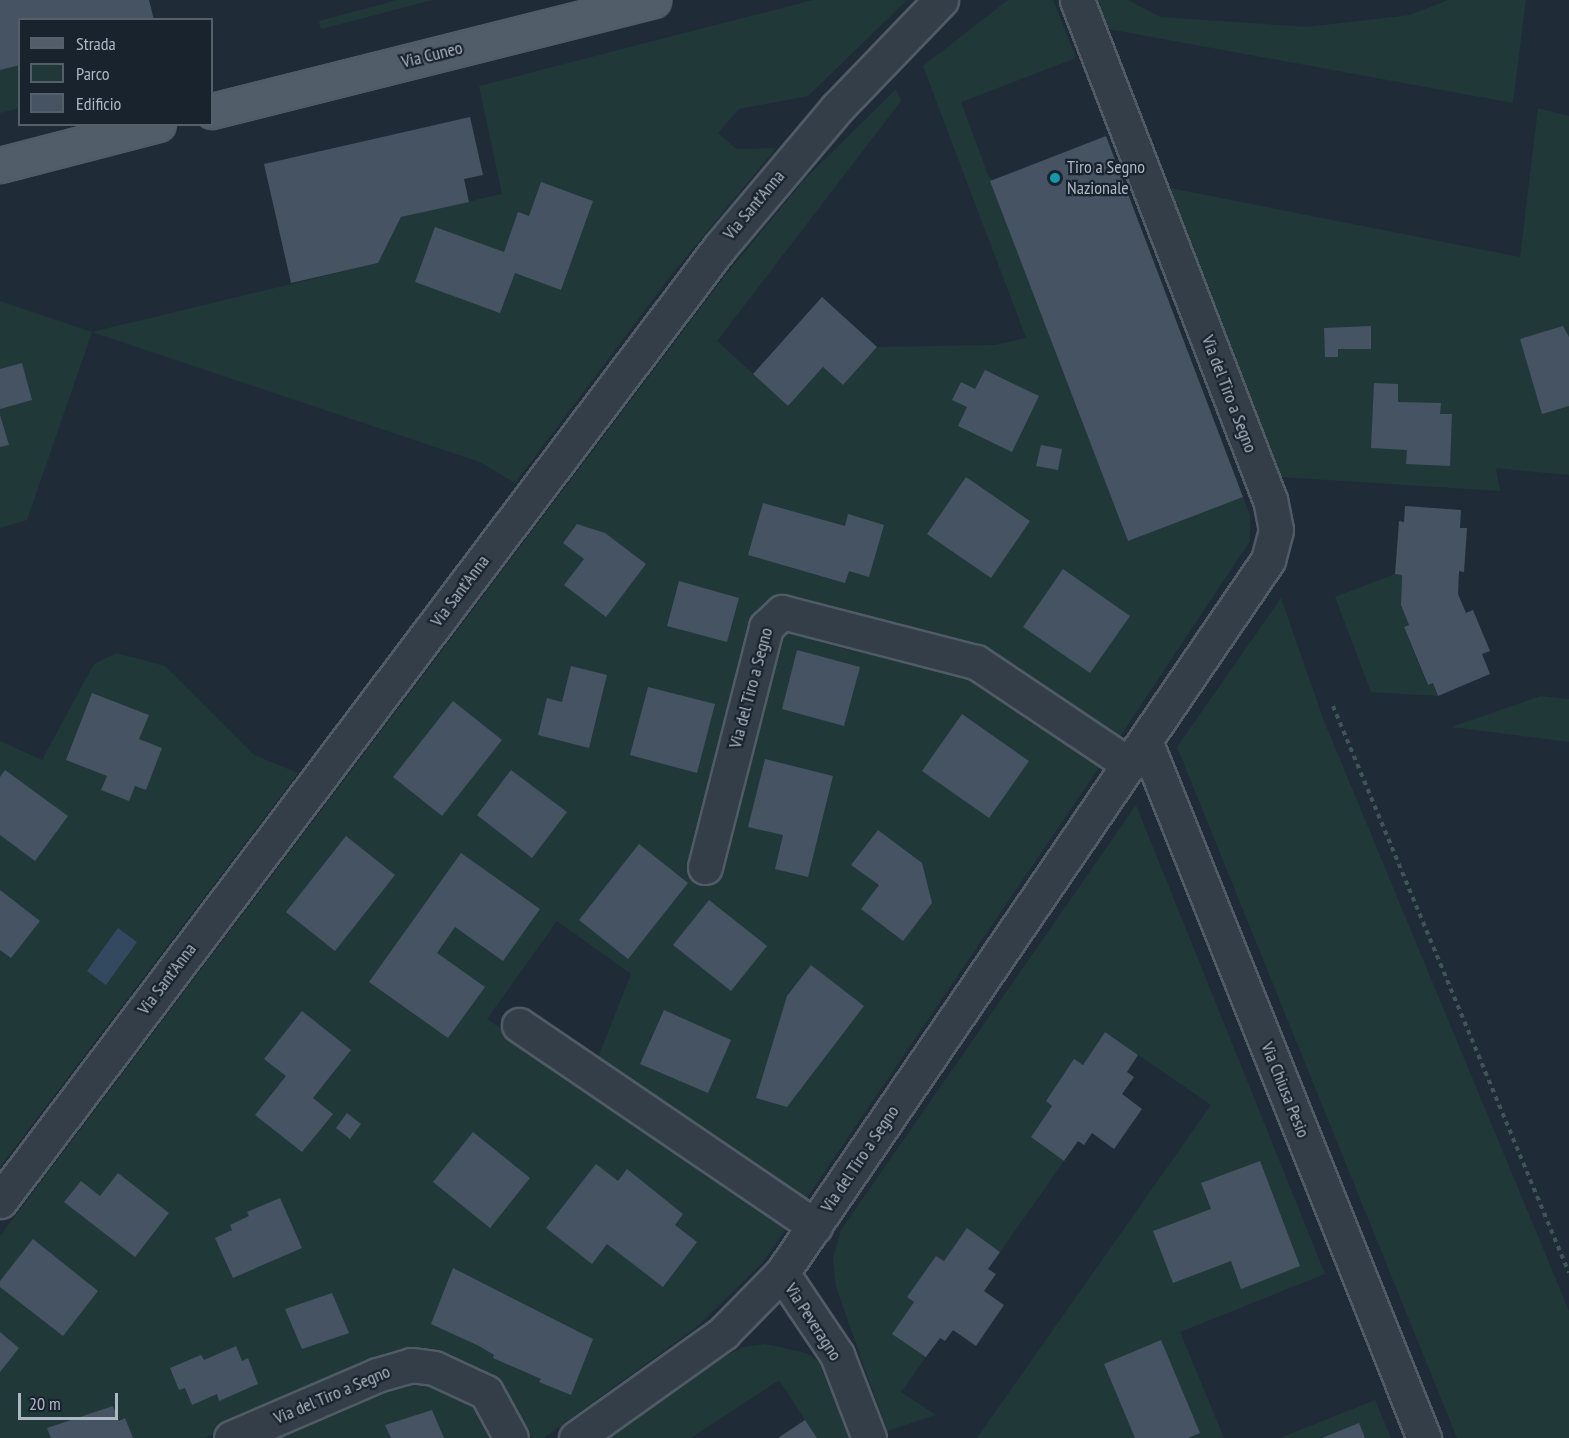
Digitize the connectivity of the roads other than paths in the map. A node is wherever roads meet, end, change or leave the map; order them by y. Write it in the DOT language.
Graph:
graph roads {
  1 [pos="653,0"];
  2 [pos="941,0"];
  3 [pos="1077,0"];
  4 [pos="213,111"];
  5 [pos="150,126"];
  6 [pos="0,165"];
  7 [pos="1138,754"];
  8 [pos="705,867"];
  9 [pos="519,1025"];
  10 [pos="0,1201"];
  11 [pos="815,1226"];
  12 [pos="782,1273"];
  13 [pos="231,1438"];
  14 [pos="511,1438"];
  15 [pos="576,1438"];
  16 [pos="869,1438"];
  17 [pos="1424,1438"];
  1 -- 4 [label="main road, Via Cuneo"];
  2 -- 10 [label="street, Via Sant'Anna"];
  3 -- 7 [label="street, Via del Tiro a Segno"];
  5 -- 6 [label="main road"];
  7 -- 8 [label="street, Via del Tiro a Segno"];
  7 -- 11 [label="street, Via del Tiro a Segno"];
  7 -- 17 [label="street, Via Chiusa Pesio"];
  9 -- 11 [label="street, Via del Tiro a Segno"];
  11 -- 12 [label="street, Via del Tiro a Segno"];
  12 -- 15 [label="street, Via del Tiro a Segno"];
  12 -- 16 [label="street, Via Peveragno"];
  13 -- 14 [label="street, Via del Tiro a Segno"];
}
